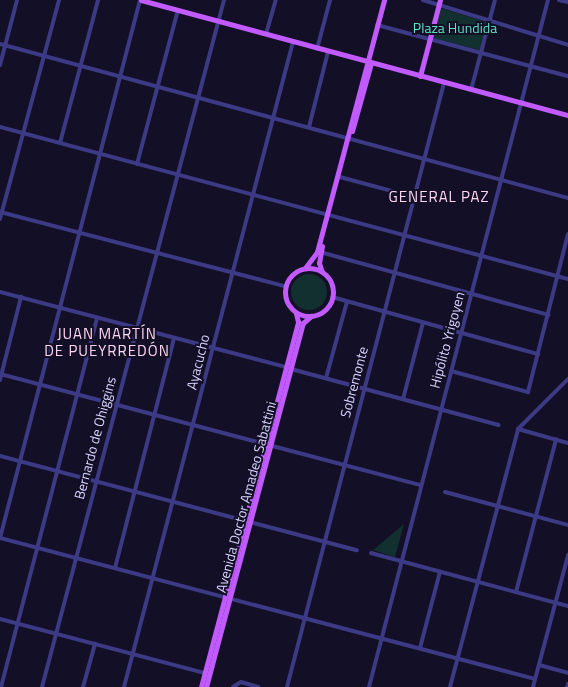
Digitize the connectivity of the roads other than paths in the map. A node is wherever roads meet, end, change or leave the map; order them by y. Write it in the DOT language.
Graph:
graph roads {
  1 [pos="18,0"];
  2 [pos="59,0"];
  3 [pos="98,0"];
  4 [pos="140,0"];
  5 [pos="170,0"];
  6 [pos="224,0"];
  7 [pos="276,0"];
  8 [pos="330,0"];
  9 [pos="384,0"];
  10 [pos="423,0"];
  11 [pos="495,0"];
  12 [pos="548,0"];
  13 [pos="560,0"];
  14 [pos="439,2"];
  15 [pos="568,2"];
  16 [pos="168,8"];
  17 [pos="178,10"];
  18 [pos="489,20"];
  19 [pos="217,21"];
  20 [pos="377,25"];
  21 [pos="266,34"];
  22 [pos="539,36"];
  23 [pos="430,39"];
  24 [pos="293,42"];
  25 [pos="0,44"];
  26 [pos="568,45"];
  27 [pos="5,46"];
  28 [pos="317,49"];
  29 [pos="328,52"];
  30 [pos="481,53"];
  31 [pos="44,56"];
  32 [pos="369,63"];
  33 [pos="0,65"];
  34 [pos="81,66"];
  35 [pos="531,66"];
  36 [pos="120,76"];
  37 [pos="420,76"];
  38 [pos="568,76"];
  39 [pos="444,83"];
  40 [pos="158,86"];
  41 [pos="471,90"];
  42 [pos="197,97"];
  43 [pos="521,103"];
  44 [pos="568,115"];
  45 [pos="273,117"];
  46 [pos="0,127"];
  47 [pos="309,127"];
  48 [pos="23,133"];
  49 [pos="348,138"];
  50 [pos="60,143"];
  51 [pos="99,154"];
  52 [pos="424,159"];
  53 [pos="137,164"];
  54 [pos="176,175"];
  55 [pos="340,177"];
  56 [pos="500,180"];
  57 [pos="252,196"];
  58 [pos="414,197"];
  59 [pos="568,198"];
  60 [pos="1,212"];
  61 [pos="328,215"];
  62 [pos="0,219"];
  63 [pos="80,232"];
  64 [pos="568,234"];
  65 [pos="404,236"];
  66 [pos="155,252"];
  67 [pos="320,252"];
  68 [pos="480,257"];
  69 [pos="305,268"];
  70 [pos="232,272"];
  71 [pos="322,272"];
  72 [pos="394,274"];
  73 [pos="557,277"];
  74 [pos="568,280"];
  75 [pos="285,286"];
  76 [pos="0,292"];
  77 [pos="471,294"];
  78 [pos="21,297"];
  79 [pos="332,297"];
  80 [pos="347,302"];
  81 [pos="60,308"];
  82 [pos="385,312"];
  83 [pos="296,313"];
  84 [pos="548,315"];
  85 [pos="312,316"];
  86 [pos="97,318"];
  87 [pos="423,323"];
  88 [pos="136,328"];
  89 [pos="461,333"];
  90 [pos="174,338"];
  91 [pos="213,348"];
  92 [pos="538,354"];
  93 [pos="289,368"];
  94 [pos="451,371"];
  95 [pos="1,374"];
  96 [pos="326,378"];
  97 [pos="568,379"];
  98 [pos="0,380"];
  99 [pos="40,385"];
  100 [pos="364,389"];
  101 [pos="78,395"];
  102 [pos="403,399"];
  103 [pos="116,404"];
  104 [pos="440,410"];
  105 [pos="154,414"];
  106 [pos="193,425"];
  107 [pos="499,425"];
  108 [pos="518,429"];
  109 [pos="556,439"];
  110 [pos="568,443"];
  111 [pos="269,444"];
  112 [pos="0,456"];
  113 [pos="20,461"];
  114 [pos="345,464"];
  115 [pos="58,471"];
  116 [pos="96,481"];
  117 [pos="421,485"];
  118 [pos="134,491"];
  119 [pos="445,492"];
  120 [pos="172,501"];
  121 [pos="498,505"];
  122 [pos="536,516"];
  123 [pos="249,522"];
  124 [pos="568,525"];
  125 [pos="0,538"];
  126 [pos="325,541"];
  127 [pos="38,548"];
  128 [pos="357,550"];
  129 [pos="372,553"];
  130 [pos="568,555"];
  131 [pos="76,558"];
  132 [pos="402,561"];
  133 [pos="115,568"];
  134 [pos="440,572"];
  135 [pos="152,578"];
  136 [pos="478,582"];
  137 [pos="516,592"];
  138 [pos="228,597"];
  139 [pos="556,603"];
  140 [pos="568,606"];
  141 [pos="305,617"];
  142 [pos="0,619"];
  143 [pos="18,624"];
  144 [pos="57,634"];
  145 [pos="382,638"];
  146 [pos="95,644"];
  147 [pos="420,648"];
  148 [pos="132,654"];
  149 [pos="458,658"];
  150 [pos="539,665"];
  151 [pos="208,673"];
  152 [pos="568,673"];
  153 [pos="535,679"];
  154 [pos="202,686"];
  155 [pos="2,687"];
  156 [pos="42,687"];
  157 [pos="83,687"];
  158 [pos="124,687"];
  159 [pos="233,687"];
  160 [pos="258,687"];
  161 [pos="287,687"];
  162 [pos="369,687"];
  163 [pos="450,687"];
  164 [pos="533,687"];
  1 -- 27 [label="street"];
  2 -- 31 [label="street"];
  3 -- 34 [label="street"];
  4 -- 16 [label="main road"];
  4 -- 36 [label="street"];
  5 -- 16 [label="street"];
  6 -- 19 [label="street, Bernardo de Ohiggins"];
  7 -- 21 [label="street"];
  8 -- 28 [label="street"];
  9 -- 20 [label="main road"];
  10 -- 14 [label="street"];
  11 -- 18 [label="street"];
  12 -- 22 [label="street, Hipólito Yrigoyen"];
  13 -- 15 [label="street"];
  14 -- 18 [label="street"];
  14 -- 23 [label="main road"];
  16 -- 17 [label="main road"];
  17 -- 19 [label="main road"];
  17 -- 40 [label="street"];
  18 -- 22 [label="street"];
  18 -- 30 [label="street"];
  19 -- 21 [label="main road"];
  19 -- 42 [label="street, Bernardo de Ohiggins"];
  20 -- 23 [label="street"];
  20 -- 32 [label="main road"];
  21 -- 24 [label="main road"];
  22 -- 26 [label="street"];
  22 -- 35 [label="street, Hipólito Yrigoyen"];
  23 -- 30 [label="street"];
  23 -- 37 [label="main road"];
  24 -- 28 [label="main road"];
  24 -- 45 [label="street, Ayacucho"];
  25 -- 27 [label="street"];
  27 -- 31 [label="street"];
  27 -- 33 [label="street"];
  28 -- 29 [label="main road"];
  29 -- 32 [label="main road"];
  29 -- 47 [label="street"];
  30 -- 35 [label="street"];
  30 -- 41 [label="street"];
  31 -- 34 [label="street"];
  31 -- 48 [label="street"];
  32 -- 37 [label="main road"];
  32 -- 49 [label="main road"];
  34 -- 36 [label="street"];
  34 -- 50 [label="street"];
  35 -- 38 [label="street"];
  35 -- 43 [label="street, Hipólito Yrigoyen"];
  36 -- 40 [label="street"];
  36 -- 51 [label="street"];
  37 -- 39 [label="main road"];
  39 -- 41 [label="main road"];
  39 -- 52 [label="street, Sobremonte"];
  40 -- 42 [label="street"];
  40 -- 53 [label="street"];
  41 -- 43 [label="main road"];
  42 -- 45 [label="street"];
  42 -- 54 [label="street, Bernardo de Ohiggins"];
  43 -- 44 [label="main road"];
  43 -- 56 [label="street, Hipólito Yrigoyen"];
  45 -- 47 [label="street"];
  45 -- 57 [label="street, Ayacucho"];
  46 -- 48 [label="street"];
  47 -- 49 [label="street"];
  48 -- 50 [label="street"];
  48 -- 60 [label="street"];
  49 -- 52 [label="street"];
  49 -- 55 [label="main road"];
  49 -- 61 [label="main road"];
  50 -- 51 [label="street"];
  51 -- 53 [label="street"];
  51 -- 63 [label="street"];
  52 -- 56 [label="street"];
  52 -- 58 [label="street, Sobremonte"];
  53 -- 54 [label="street"];
  54 -- 57 [label="street"];
  54 -- 66 [label="street, Bernardo de Ohiggins"];
  55 -- 58 [label="street"];
  55 -- 61 [label="main road"];
  56 -- 59 [label="street"];
  56 -- 68 [label="street, Hipólito Yrigoyen"];
  57 -- 61 [label="street"];
  57 -- 70 [label="street, Ayacucho"];
  58 -- 65 [label="street, Sobremonte"];
  60 -- 62 [label="street"];
  60 -- 63 [label="street"];
  61 -- 65 [label="street"];
  61 -- 67 [label="main road"];
  61 -- 69 [label="main road"];
  63 -- 66 [label="street"];
  63 -- 81 [label="street"];
  64 -- 73 [label="street"];
  65 -- 68 [label="street"];
  65 -- 72 [label="street, Sobremonte"];
  66 -- 70 [label="street"];
  66 -- 88 [label="street, Bernardo de Ohiggins"];
  67 -- 71 [label="main road"];
  67 -- 72 [label="street"];
  68 -- 73 [label="street"];
  68 -- 77 [label="street, Hipólito Yrigoyen"];
  69 -- 71 [label="main road"];
  69 -- 75 [label="main road"];
  70 -- 75 [label="street"];
  70 -- 91 [label="street, Ayacucho"];
  71 -- 79 [label="main road"];
  72 -- 77 [label="street"];
  72 -- 82 [label="street, Sobremonte"];
  73 -- 74 [label="street"];
  73 -- 84 [label="street"];
  75 -- 83 [label="main road"];
  76 -- 78 [label="street"];
  77 -- 84 [label="street"];
  77 -- 89 [label="street, Hipólito Yrigoyen"];
  78 -- 81 [label="street"];
  78 -- 95 [label="street"];
  79 -- 80 [label="street"];
  79 -- 85 [label="main road"];
  80 -- 82 [label="street"];
  80 -- 96 [label="street"];
  81 -- 86 [label="street"];
  81 -- 99 [label="street"];
  82 -- 87 [label="street"];
  82 -- 100 [label="street, Sobremonte"];
  83 -- 85 [label="main road"];
  83 -- 93 [label="main road, Avenida Doctor Amadeo Sabattini"];
  84 -- 92 [label="street"];
  85 -- 93 [label="main road, Avenida Doctor Amadeo Sabattini"];
  86 -- 88 [label="street"];
  86 -- 101 [label="street"];
  87 -- 89 [label="street"];
  87 -- 102 [label="street"];
  88 -- 90 [label="street"];
  88 -- 103 [label="street, Bernardo de Ohiggins"];
  89 -- 92 [label="street"];
  89 -- 94 [label="street, Hipólito Yrigoyen"];
  90 -- 91 [label="street"];
  90 -- 105 [label="street"];
  91 -- 93 [label="street"];
  91 -- 106 [label="street, Ayacucho"];
  92 -- 94 [label="street"];
  93 -- 96 [label="street"];
  93 -- 111 [label="main road, Avenida Doctor Amadeo Sabattini"];
  94 -- 104 [label="street, Hipólito Yrigoyen"];
  95 -- 98 [label="street"];
  95 -- 99 [label="street"];
  96 -- 100 [label="street"];
  97 -- 108 [label="street"];
  99 -- 101 [label="street"];
  99 -- 113 [label="street"];
  100 -- 102 [label="street"];
  100 -- 114 [label="street, Sobremonte"];
  101 -- 103 [label="street"];
  101 -- 115 [label="street"];
  102 -- 104 [label="street"];
  103 -- 105 [label="street"];
  103 -- 116 [label="street, Bernardo de Ohiggins"];
  104 -- 107 [label="street"];
  104 -- 117 [label="street, Hipólito Yrigoyen"];
  105 -- 106 [label="street"];
  105 -- 118 [label="street"];
  106 -- 111 [label="street"];
  106 -- 120 [label="street, Ayacucho"];
  108 -- 109 [label="street"];
  108 -- 121 [label="street"];
  109 -- 110 [label="street"];
  109 -- 122 [label="street"];
  111 -- 114 [label="street"];
  111 -- 123 [label="main road, Avenida Doctor Amadeo Sabattini"];
  112 -- 113 [label="street"];
  113 -- 115 [label="street"];
  113 -- 125 [label="street"];
  114 -- 117 [label="street"];
  114 -- 126 [label="street, Sobremonte"];
  115 -- 116 [label="street"];
  115 -- 127 [label="street"];
  116 -- 118 [label="street"];
  116 -- 131 [label="street, Bernardo de Ohiggins"];
  117 -- 132 [label="street, Hipólito Yrigoyen"];
  118 -- 120 [label="street"];
  118 -- 133 [label="street"];
  119 -- 121 [label="street"];
  120 -- 123 [label="street"];
  120 -- 135 [label="street, Ayacucho"];
  121 -- 122 [label="street"];
  121 -- 136 [label="street"];
  122 -- 124 [label="street"];
  122 -- 137 [label="street"];
  123 -- 126 [label="street"];
  123 -- 138 [label="main road, Avenida Doctor Amadeo Sabattini"];
  125 -- 127 [label="street"];
  126 -- 128 [label="street"];
  126 -- 141 [label="street, Sobremonte"];
  127 -- 131 [label="street"];
  127 -- 143 [label="street"];
  129 -- 132 [label="street"];
  130 -- 139 [label="street"];
  131 -- 133 [label="street"];
  131 -- 144 [label="street, Bernardo de Ohiggins"];
  132 -- 134 [label="street"];
  132 -- 145 [label="street, Hipólito Yrigoyen"];
  133 -- 135 [label="street"];
  134 -- 136 [label="street"];
  134 -- 147 [label="street"];
  135 -- 138 [label="street"];
  135 -- 148 [label="street, Ayacucho"];
  136 -- 137 [label="street"];
  136 -- 149 [label="street"];
  137 -- 139 [label="street"];
  138 -- 141 [label="street"];
  138 -- 151 [label="main road, Avenida Doctor Amadeo Sabattini"];
  139 -- 140 [label="street"];
  139 -- 150 [label="street"];
  141 -- 145 [label="street"];
  141 -- 161 [label="street, Sobremonte"];
  142 -- 143 [label="street"];
  143 -- 144 [label="street"];
  143 -- 155 [label="street"];
  144 -- 146 [label="street"];
  144 -- 156 [label="street, Bernardo de Ohiggins"];
  145 -- 147 [label="street"];
  145 -- 162 [label="street, Hipólito Yrigoyen"];
  146 -- 148 [label="street"];
  146 -- 157 [label="street"];
  147 -- 149 [label="street"];
  148 -- 151 [label="street"];
  148 -- 158 [label="street, Ayacucho"];
  149 -- 153 [label="street"];
  149 -- 163 [label="street"];
  150 -- 152 [label="street"];
  150 -- 153 [label="street"];
  151 -- 154 [label="main road, Avenida Doctor Amadeo Sabattini"];
  153 -- 164 [label="street"];
  159 -- 160 [label="street"];
}
